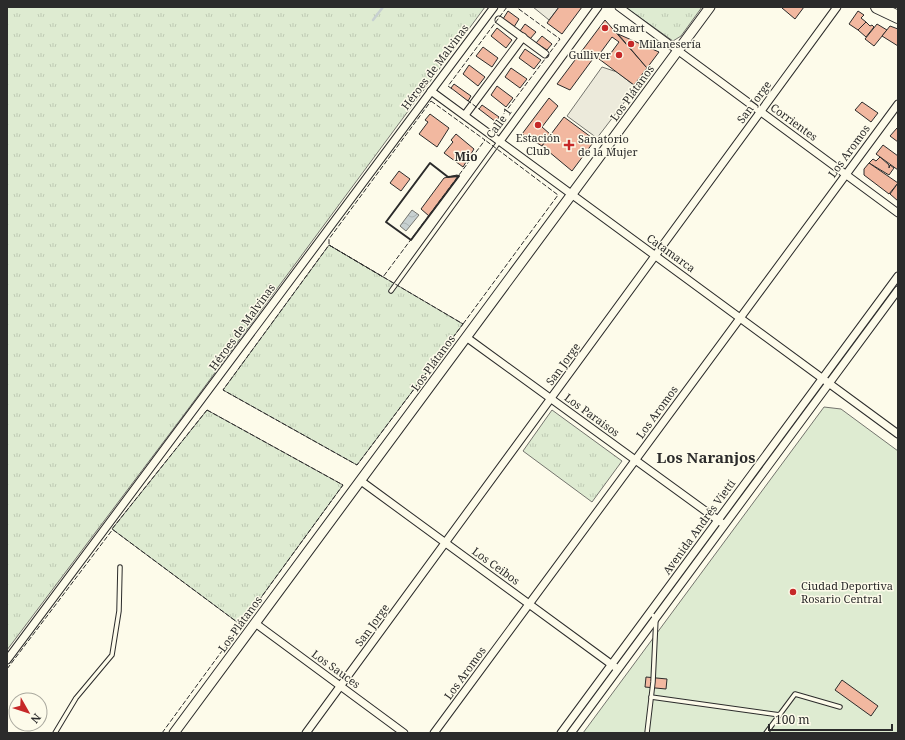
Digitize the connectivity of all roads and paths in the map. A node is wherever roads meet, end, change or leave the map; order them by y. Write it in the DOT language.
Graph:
graph roads {
  1 [pos="494,7"];
  2 [pos="598,7"];
  3 [pos="619,7"];
  4 [pos="710,7"];
  5 [pos="837,7"];
  6 [pos="877,7"];
  7 [pos="898,17"];
  8 [pos="499,20"];
  9 [pos="522,37"];
  10 [pos="678,50"];
  11 [pos="545,54"];
  12 [pos="431,91"];
  13 [pos="898,104"];
  14 [pos="761,112"];
  15 [pos="464,115"];
  16 [pos="500,141"];
  17 [pos="846,174"];
  18 [pos="572,194"];
  19 [pos="898,213"];
  20 [pos="656,256"];
  21 [pos="898,276"];
  22 [pos="898,290"];
  23 [pos="391,291"];
  24 [pos="740,318"];
  25 [pos="466,337"];
  26 [pos="822,379"];
  27 [pos="829,384"];
  28 [pos="551,399"];
  29 [pos="898,434"];
  30 [pos="635,460"];
  31 [pos="361,481"];
  32 [pos="718,520"];
  33 [pos="725,525"];
  34 [pos="446,543"];
  35 [pos="120,567"];
  36 [pos="529,604"];
  37 [pos="650,613"];
  38 [pos="656,618"];
  39 [pos="255,623"];
  40 [pos="7,660"];
  41 [pos="612,665"];
  42 [pos="618,670"];
  43 [pos="341,686"];
  44 [pos="651,697"];
  45 [pos="840,707"];
  46 [pos="780,715"];
  47 [pos="55,733"];
  48 [pos="175,733"];
  49 [pos="306,733"];
  50 [pos="404,733"];
  51 [pos="434,733"];
  52 [pos="561,733"];
  53 [pos="571,733"];
  54 [pos="647,733"];
  55 [pos="766,733"];
  1 -- 12 [label="street, Héroes de Malvinas"];
  2 -- 16 [label="street, Calle 1"];
  3 -- 10 [label="street, Corrientes"];
  4 -- 10 [label="street, Los Plátanos"];
  5 -- 14 [label="street, San Jorge"];
  6 -- 7 [label="main road"];
  8 -- 9 [label="street"];
  9 -- 11 [label="street"];
  9 -- 15 [label="street"];
  10 -- 14 [label="street, Corrientes"];
  10 -- 18 [label="street, Los Plátanos"];
  12 -- 15 [label="street, Catamarca"];
  12 -- 40 [label="street, Héroes de Malvinas"];
  13 -- 17 [label="street, Los Aromos"];
  14 -- 17 [label="street, Corrientes"];
  14 -- 20 [label="street, San Jorge"];
  15 -- 16 [label="street, Catamarca"];
  16 -- 18 [label="street, Catamarca"];
  16 -- 23 [label="lane, Calle 1"];
  17 -- 19 [label="street, Corrientes"];
  17 -- 24 [label="street, Los Aromos"];
  18 -- 20 [label="street, Catamarca"];
  18 -- 25 [label="street, Los Plátanos"];
  20 -- 24 [label="street, Catamarca"];
  20 -- 28 [label="street, San Jorge"];
  21 -- 26 [label="street, Avenida Andrés Vietti"];
  22 -- 27 [label="street, Avenida Andrés Vietti"];
  24 -- 26 [label="street, Catamarca"];
  24 -- 30 [label="street, Los Aromos"];
  25 -- 28 [label="street, Los Paraisos"];
  25 -- 31 [label="street, Los Plátanos"];
  26 -- 27 [label="street, Catamarca"];
  26 -- 32 [label="street, Avenida Andrés Vietti"];
  27 -- 29 [label="street, Catamarca"];
  27 -- 33 [label="street, Avenida Andrés Vietti"];
  28 -- 30 [label="street, Los Paraisos"];
  28 -- 34 [label="street, San Jorge"];
  30 -- 32 [label="street, Los Paraisos"];
  30 -- 36 [label="street, Los Aromos"];
  31 -- 34 [label="street, Los Ceibos"];
  31 -- 39 [label="street, Los Plátanos"];
  32 -- 33 [label="street, Los Paraisos"];
  32 -- 37 [label="street, Avenida Andrés Vietti"];
  33 -- 38 [label="street, Avenida Andrés Vietti"];
  34 -- 36 [label="street, Los Ceibos"];
  34 -- 43 [label="street, San Jorge"];
  35 -- 47 [label="lane"];
  36 -- 41 [label="street, Los Ceibos"];
  36 -- 51 [label="street, Los Aromos"];
  37 -- 38 [label="lane"];
  37 -- 41 [label="street, Avenida Andrés Vietti"];
  38 -- 42 [label="street, Avenida Andrés Vietti"];
  38 -- 44 [label="lane"];
  39 -- 43 [label="street, Los Sauces"];
  39 -- 48 [label="street, Los Plátanos"];
  41 -- 42 [label="street, Los Ceibos"];
  41 -- 52 [label="street, Avenida Andrés Vietti"];
  42 -- 53 [label="street, Avenida Andrés Vietti"];
  43 -- 49 [label="street, San Jorge"];
  43 -- 50 [label="street, Los Sauces"];
  44 -- 46 [label="lane"];
  44 -- 54 [label="lane"];
  45 -- 46 [label="lane"];
  46 -- 55 [label="lane"];
}
